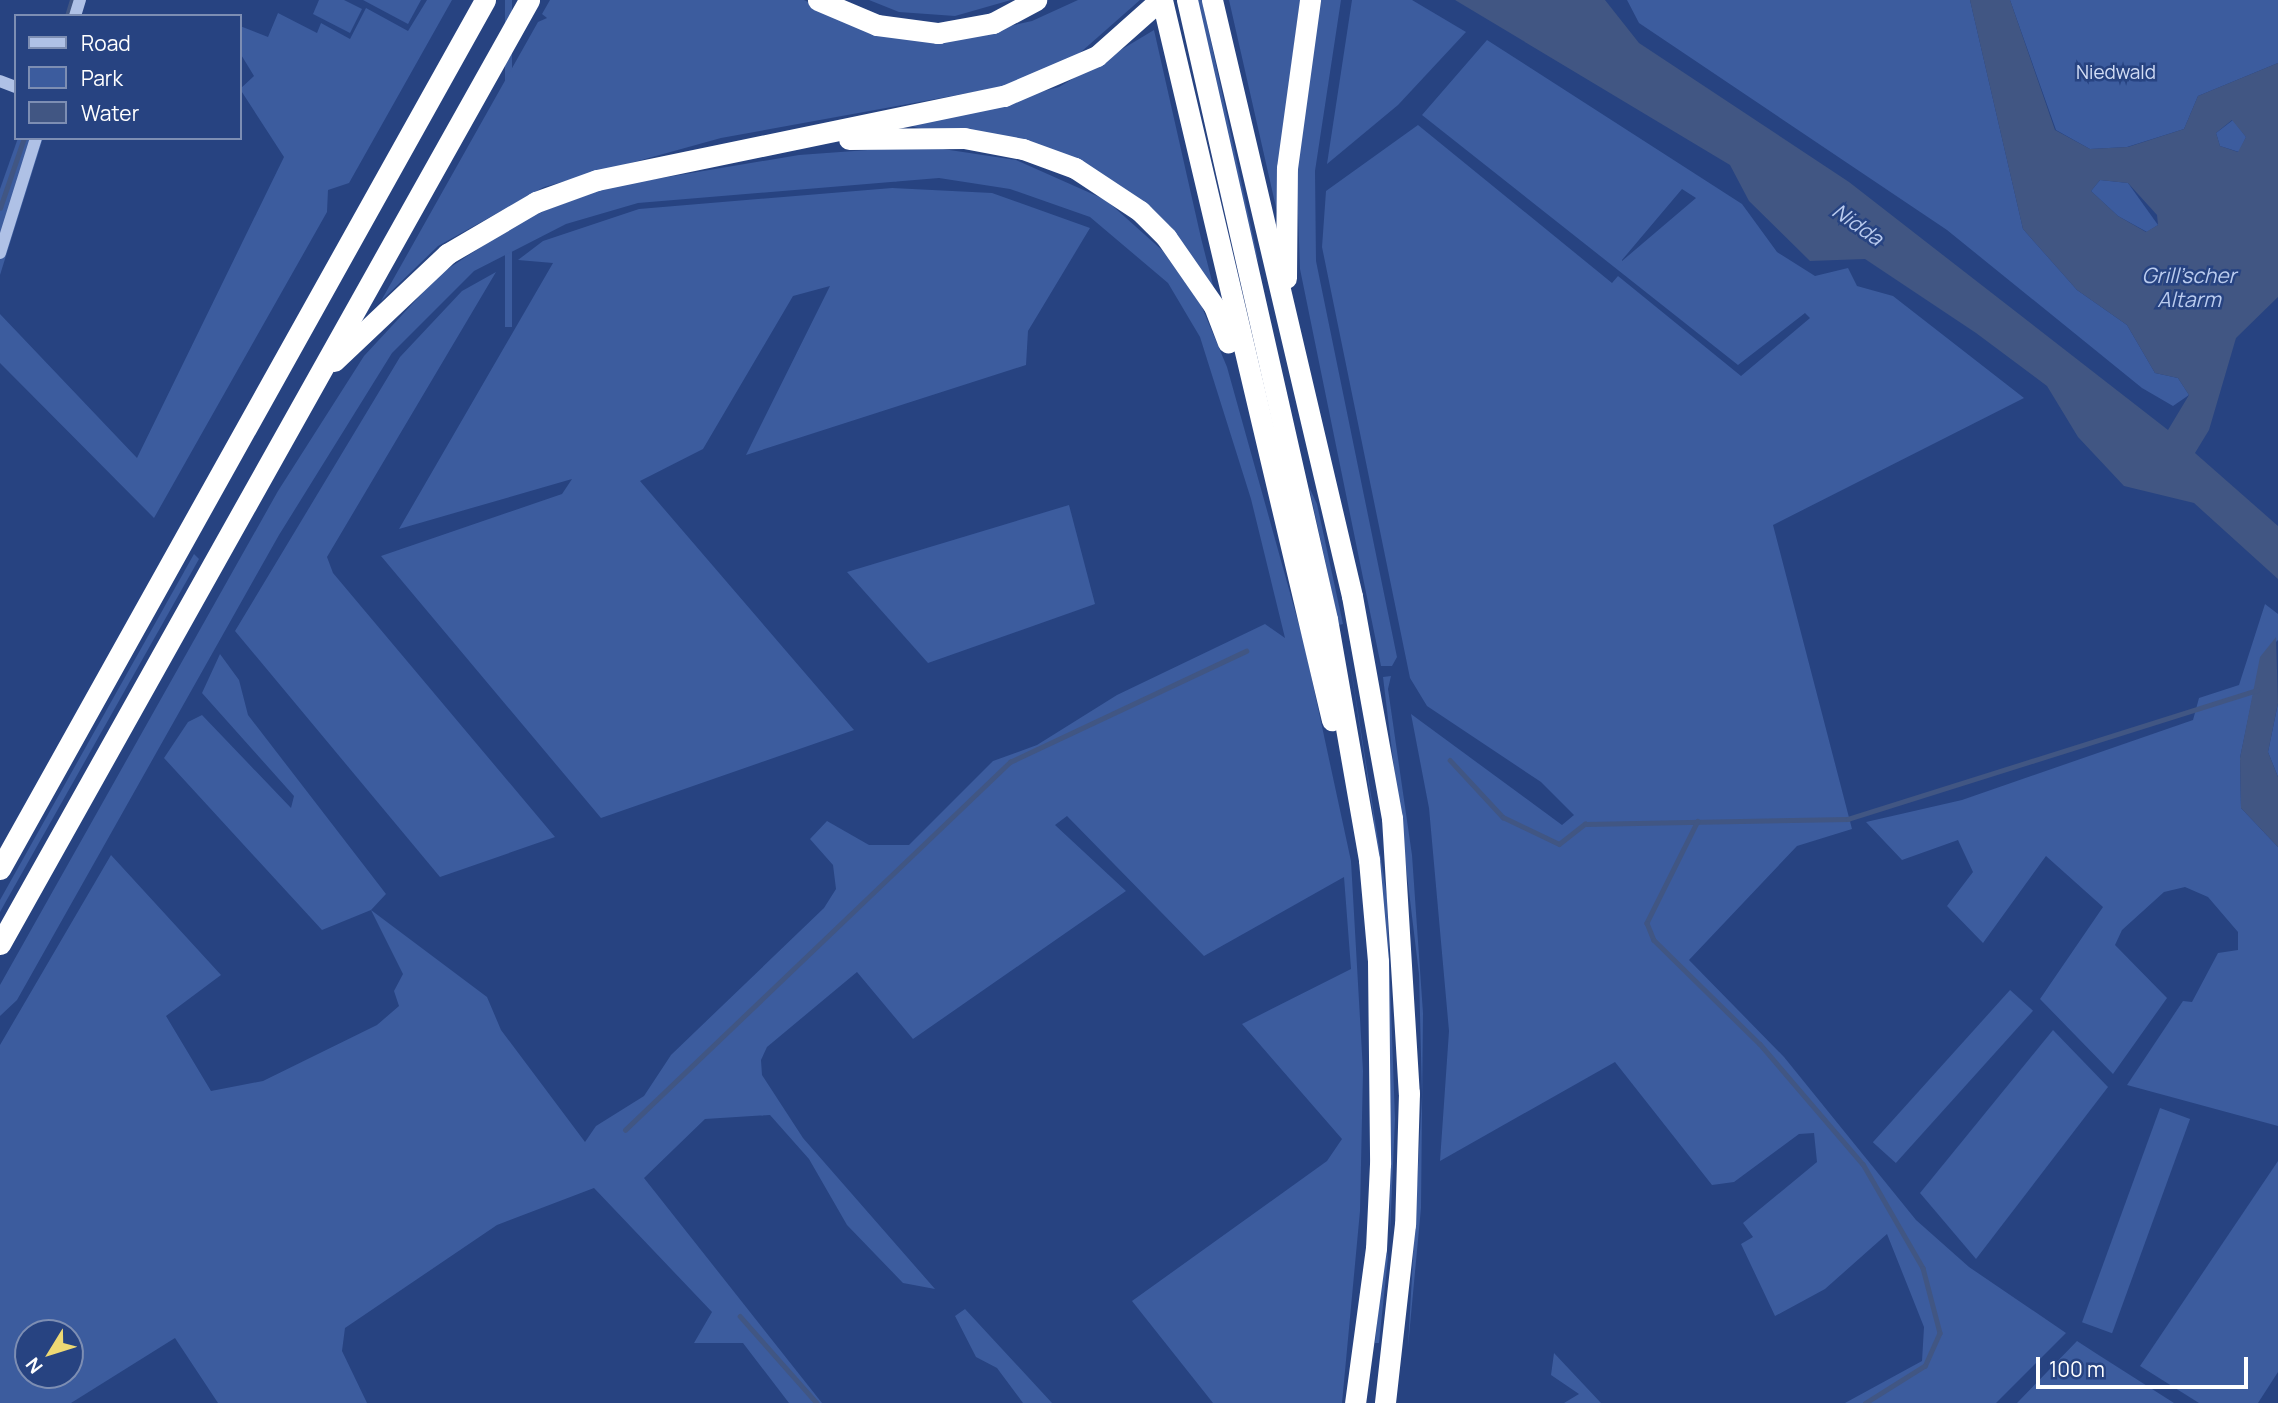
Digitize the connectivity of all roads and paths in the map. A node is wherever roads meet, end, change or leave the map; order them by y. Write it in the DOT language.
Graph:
graph roads {
  1 [pos="485,0"];
  2 [pos="528,0"];
  3 [pos="818,0"];
  4 [pos="1036,0"];
  5 [pos="1161,0"];
  6 [pos="1187,0"];
  7 [pos="1212,0"];
  8 [pos="1310,0"];
  9 [pos="805,137"];
  10 [pos="35,140"];
  11 [pos="0,253"];
  12 [pos="1286,315"];
  13 [pos="323,373"];
  14 [pos="1274,494"];
  15 [pos="1369,860"];
  16 [pos="0,869"];
  17 [pos="0,944"];
  18 [pos="1355,1403"];
  19 [pos="1385,1403"];
  1 -- 16 [label="highway"];
  2 -- 13 [label="highway"];
  3 -- 4 [label="highway"];
  5 -- 9 [label="highway"];
  5 -- 14 [label="highway"];
  6 -- 15 [label="highway"];
  7 -- 12 [label="highway"];
  8 -- 12 [label="highway"];
  9 -- 13 [label="highway"];
  9 -- 14 [label="highway"];
  10 -- 11 [label="street"];
  12 -- 19 [label="highway"];
  13 -- 17 [label="highway"];
  14 -- 15 [label="highway"];
  15 -- 18 [label="highway"];
}
